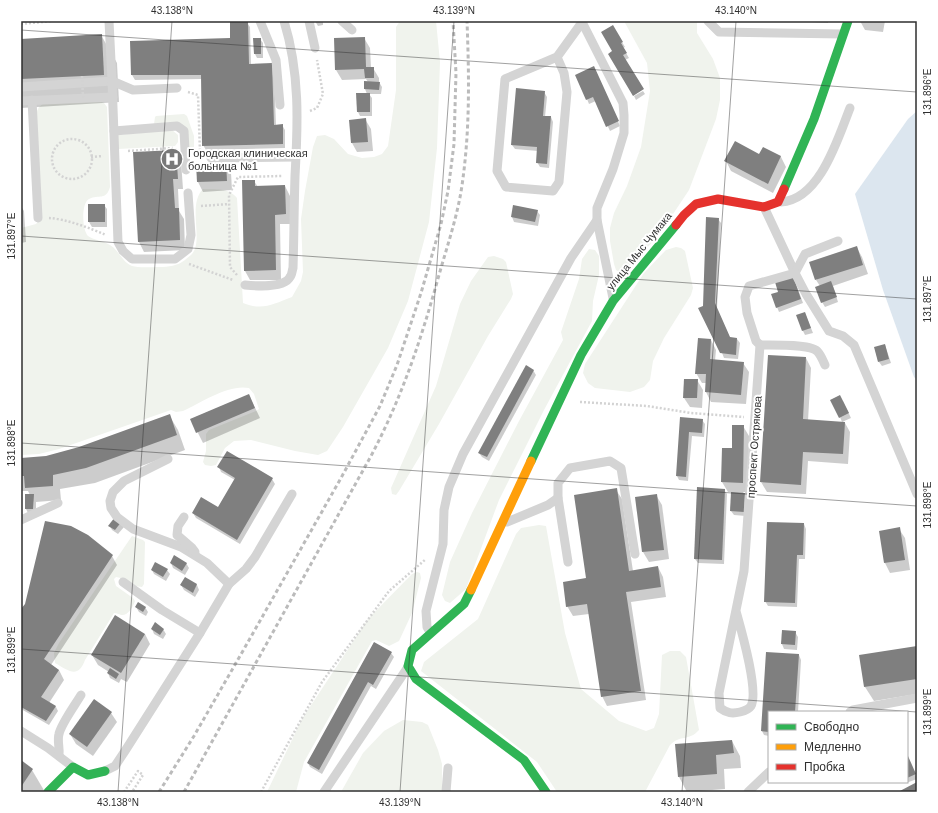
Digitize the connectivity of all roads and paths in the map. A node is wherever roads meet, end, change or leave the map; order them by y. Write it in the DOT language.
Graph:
graph roads {
  1 [pos="52,21"];
  2 [pos="109,21"];
  3 [pos="260,21"];
  4 [pos="284,21"];
  5 [pos="309,21"];
  6 [pos="342,21"];
  7 [pos="708,21"];
  8 [pos="848,21"];
  9 [pos="582,22"];
  10 [pos="21,24"];
  11 [pos="352,30"];
  12 [pos="844,34"];
  13 [pos="314,48"];
  14 [pos="557,57"];
  15 [pos="82,76"];
  16 [pos="112,81"];
  17 [pos="21,87"];
  18 [pos="177,88"];
  19 [pos="113,97"];
  20 [pos="82,98"];
  21 [pos="32,100"];
  22 [pos="21,101"];
  23 [pos="280,105"];
  24 [pos="850,108"];
  25 [pos="298,116"];
  26 [pos="114,131"];
  27 [pos="185,148"];
  28 [pos="115,151"];
  29 [pos="296,157"];
  30 [pos="211,158"];
  31 [pos="186,170"];
  32 [pos="295,176"];
  33 [pos="81,177"];
  34 [pos="188,193"];
  35 [pos="778,202"];
  36 [pos="229,204"];
  37 [pos="189,207"];
  38 [pos="764,207"];
  39 [pos="38,218"];
  40 [pos="597,220"];
  41 [pos="838,241"];
  42 [pos="118,242"];
  43 [pos="207,270"];
  44 [pos="795,273"];
  45 [pos="245,285"];
  46 [pos="613,301"];
  47 [pos="760,345"];
  48 [pos="825,365"];
  49 [pos="555,410"];
  50 [pos="756,418"];
  51 [pos="168,459"];
  52 [pos="292,494"];
  53 [pos="917,494"];
  54 [pos="558,498"];
  55 [pos="58,503"];
  56 [pos="184,517"];
  57 [pos="21,520"];
  58 [pos="502,524"];
  59 [pos="443,544"];
  60 [pos="635,554"];
  61 [pos="200,558"];
  62 [pos="568,562"];
  63 [pos="123,582"];
  64 [pos="229,584"];
  65 [pos="736,611"];
  66 [pos="200,633"];
  67 [pos="431,634"];
  68 [pos="408,666"];
  69 [pos="81,695"];
  70 [pos="917,698"];
  71 [pos="852,711"];
  72 [pos="21,731"];
  73 [pos="58,755"];
  74 [pos="73,767"];
  75 [pos="448,768"];
  76 [pos="105,771"];
  77 [pos="768,773"];
  78 [pos="48,792"];
  79 [pos="124,792"];
  80 [pos="132,792"];
  81 [pos="261,792"];
  82 [pos="324,792"];
  83 [pos="446,792"];
  84 [pos="546,792"];
  85 [pos="748,792"];
  1 -- 10 [label="path"];
  2 -- 16 [label="lane"];
  3 -- 23 [label="lane"];
  4 -- 25 [label="lane"];
  5 -- 13 [label="lane"];
  6 -- 11 [label="lane"];
  7 -- 12 [label="lane"];
  8 -- 12 [label="street"];
  9 -- 14 [label="lane"];
  9 -- 40 [label="lane, улица Мыс Чумака"];
  12 -- 35 [label="street"];
  13 -- 25 [label="path"];
  14 -- 14 [label="lane"];
  15 -- 20 [label="path, bridge"];
  16 -- 17 [label="lane"];
  16 -- 18 [label="lane"];
  16 -- 19 [label="lane"];
  18 -- 30 [label="path"];
  19 -- 20 [label="lane"];
  19 -- 26 [label="lane"];
  20 -- 21 [label="lane"];
  21 -- 22 [label="lane"];
  21 -- 39 [label="lane"];
  24 -- 35 [label="lane"];
  25 -- 29 [label="lane"];
  26 -- 27 [label="lane"];
  26 -- 28 [label="lane"];
  27 -- 28 [label="path"];
  27 -- 31 [label="lane"];
  28 -- 42 [label="lane"];
  29 -- 30 [label="lane"];
  29 -- 32 [label="lane"];
  32 -- 36 [label="path"];
  32 -- 45 [label="lane"];
  33 -- 33 [label="path"];
  34 -- 37 [label="lane"];
  35 -- 38 [label="street, улица Мыс Чумака"];
  36 -- 37 [label="path"];
  36 -- 45 [label="path"];
  37 -- 42 [label="lane"];
  38 -- 44 [label="lane"];
  38 -- 46 [label="street, улица Мыс Чумака"];
  39 -- 42 [label="path"];
  40 -- 46 [label="lane, улица Мыс Чумака"];
  40 -- 59 [label="lane"];
  41 -- 44 [label="lane"];
  43 -- 45 [label="path"];
  44 -- 47 [label="lane, проспект Острякова"];
  44 -- 53 [label="lane"];
  46 -- 49 [label="street"];
  47 -- 48 [label="lane"];
  47 -- 50 [label="lane, проспект Острякова"];
  49 -- 50 [label="path"];
  49 -- 58 [label="street"];
  50 -- 65 [label="lane, проспект Острякова"];
  51 -- 61 [label="lane"];
  52 -- 64 [label="lane"];
  54 -- 58 [label="lane"];
  54 -- 60 [label="lane"];
  54 -- 62 [label="lane"];
  55 -- 57 [label="lane"];
  56 -- 61 [label="lane"];
  58 -- 67 [label="street"];
  59 -- 67 [label="lane"];
  59 -- 81 [label="path"];
  61 -- 64 [label="lane"];
  63 -- 66 [label="lane"];
  64 -- 66 [label="lane"];
  65 -- 65 [label="lane, проспект Острякова"];
  66 -- 76 [label="lane"];
  67 -- 68 [label="street"];
  68 -- 82 [label="lane"];
  68 -- 84 [label="street"];
  69 -- 73 [label="lane"];
  70 -- 71 [label="lane"];
  72 -- 73 [label="lane"];
  73 -- 74 [label="lane"];
  74 -- 76 [label="street"];
  74 -- 78 [label="street"];
  75 -- 83 [label="lane"];
  77 -- 85 [label="lane"];
  79 -- 80 [label="path"];
}
